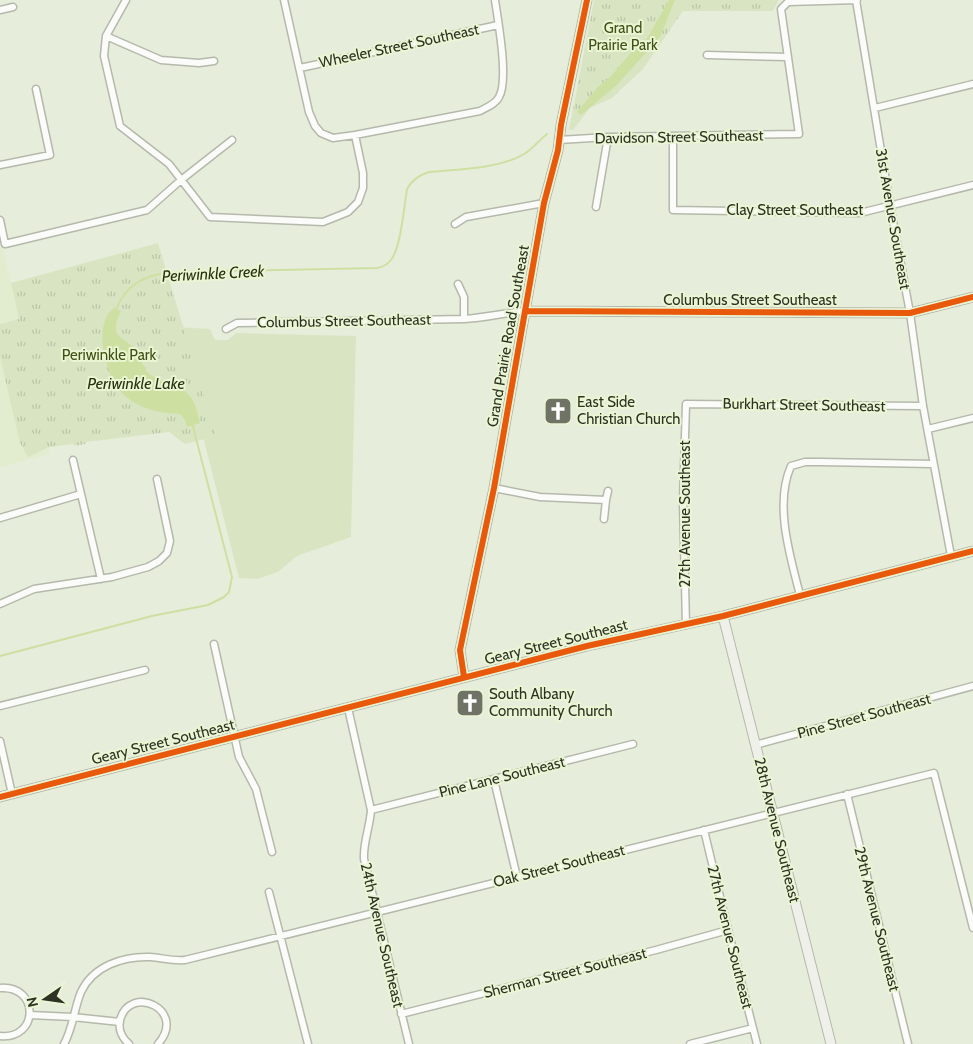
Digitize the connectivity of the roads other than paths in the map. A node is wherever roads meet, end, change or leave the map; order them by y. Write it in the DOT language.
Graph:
graph roads {
  1 [pos="126,0"];
  2 [pos="284,0"];
  3 [pos="495,0"];
  4 [pos="587,0"];
  5 [pos="856,0"];
  6 [pos="13,7"];
  7 [pos="0,10"];
  8 [pos="498,25"];
  9 [pos="106,36"];
  10 [pos="708,55"];
  11 [pos="788,57"];
  12 [pos="214,61"];
  13 [pos="300,68"];
  14 [pos="973,84"];
  15 [pos="36,89"];
  16 [pos="875,108"];
  17 [pos="355,136"];
  18 [pos="608,138"];
  19 [pos="673,138"];
  20 [pos="232,140"];
  21 [pos="559,140"];
  22 [pos="0,164"];
  23 [pos="181,180"];
  24 [pos="973,185"];
  25 [pos="544,203"];
  26 [pos="890,205"];
  27 [pos="596,207"];
  28 [pos="0,220"];
  29 [pos="455,224"];
  30 [pos="458,284"];
  31 [pos="973,297"];
  32 [pos="524,312"];
  33 [pos="910,313"];
  34 [pos="464,319"];
  35 [pos="226,329"];
  36 [pos="686,404"];
  37 [pos="923,406"];
  38 [pos="973,418"];
  39 [pos="928,430"];
  40 [pos="73,460"];
  41 [pos="933,464"];
  42 [pos="157,479"];
  43 [pos="494,488"];
  44 [pos="608,491"];
  45 [pos="81,494"];
  46 [pos="606,500"];
  47 [pos="0,518"];
  48 [pos="604,519"];
  49 [pos="973,551"];
  50 [pos="951,556"];
  51 [pos="101,579"];
  52 [pos="800,595"];
  53 [pos="0,604"];
  54 [pos="723,616"];
  55 [pos="686,625"];
  56 [pos="214,644"];
  57 [pos="145,670"];
  58 [pos="464,678"];
  59 [pos="973,686"];
  60 [pos="0,706"];
  61 [pos="348,708"];
  62 [pos="235,737"];
  63 [pos="0,741"];
  64 [pos="634,744"];
  65 [pos="755,745"];
  66 [pos="494,780"];
  67 [pos="12,794"];
  68 [pos="847,794"];
  69 [pos="0,797"];
  70 [pos="371,810"];
  71 [pos="772,813"];
  72 [pos="704,830"];
  73 [pos="272,852"];
  74 [pos="517,877"];
  75 [pos="269,892"];
  76 [pos="376,912"];
  77 [pos="973,928"];
  78 [pos="728,930"];
  79 [pos="280,936"];
  80 [pos="0,988"];
  81 [pos="401,1014"];
  82 [pos="30,1015"];
  83 [pos="73,1017"];
  84 [pos="120,1022"];
  85 [pos="753,1028"];
  86 [pos="0,1036"];
  87 [pos="64,1044"];
  88 [pos="129,1044"];
  89 [pos="158,1044"];
  90 [pos="308,1044"];
  91 [pos="409,1044"];
  92 [pos="690,1044"];
  93 [pos="757,1044"];
  94 [pos="831,1044"];
  95 [pos="908,1044"];
  1 -- 9 [label="street"];
  2 -- 13 [label="street"];
  3 -- 8 [label="street"];
  4 -- 21 [label="main road, Grand Prairie Road Southeast"];
  5 -- 11 [label="street"];
  5 -- 16 [label="street, 31st Avenue Southeast"];
  6 -- 7 [label="street"];
  8 -- 13 [label="street, Wheeler Street Southeast"];
  8 -- 17 [label="street"];
  9 -- 12 [label="street"];
  9 -- 23 [label="street"];
  10 -- 11 [label="street"];
  11 -- 19 [label="street, Davidson Street Southeast"];
  13 -- 17 [label="street"];
  14 -- 16 [label="street"];
  15 -- 22 [label="street"];
  16 -- 26 [label="street, 31st Avenue Southeast"];
  17 -- 23 [label="street"];
  18 -- 19 [label="street, Davidson Street Southeast"];
  18 -- 21 [label="street, Davidson Street Southeast"];
  18 -- 27 [label="street"];
  19 -- 26 [label="street, Clay Street Southeast"];
  20 -- 23 [label="street"];
  21 -- 25 [label="main road, Grand Prairie Road Southeast"];
  23 -- 28 [label="street"];
  24 -- 26 [label="street, Clay Street Southeast"];
  25 -- 29 [label="street"];
  25 -- 32 [label="main road, Grand Prairie Road Southeast"];
  26 -- 33 [label="street, 31st Avenue Southeast"];
  30 -- 34 [label="street"];
  31 -- 33 [label="main road, Columbus Street Southeast"];
  32 -- 33 [label="main road, Columbus Street Southeast"];
  32 -- 34 [label="street, Columbus Street Southeast"];
  32 -- 43 [label="main road, Grand Prairie Road Southeast"];
  33 -- 37 [label="street, 31st Avenue Southeast"];
  34 -- 35 [label="street, Columbus Street Southeast"];
  36 -- 37 [label="street, Burkhart Street Southeast"];
  36 -- 55 [label="street, 27th Avenue Southeast"];
  37 -- 39 [label="street, 31st Avenue Southeast"];
  38 -- 39 [label="street"];
  39 -- 41 [label="street, 31st Avenue Southeast"];
  40 -- 45 [label="street"];
  41 -- 50 [label="street, 31st Avenue Southeast"];
  41 -- 52 [label="street"];
  42 -- 51 [label="street"];
  43 -- 46 [label="street"];
  43 -- 58 [label="main road, Grand Prairie Road Southeast"];
  44 -- 46 [label="street"];
  45 -- 47 [label="street"];
  45 -- 51 [label="street"];
  46 -- 48 [label="street"];
  49 -- 50 [label="main road, Geary Street Southeast"];
  50 -- 52 [label="main road, Geary Street Southeast"];
  51 -- 53 [label="street"];
  52 -- 54 [label="main road, Geary Street Southeast"];
  54 -- 55 [label="main road, Geary Street Southeast"];
  54 -- 65 [label="main road, 28th Avenue Southeast"];
  55 -- 58 [label="main road, Geary Street Southeast"];
  56 -- 62 [label="street"];
  57 -- 60 [label="street"];
  58 -- 61 [label="main road, Geary Street Southeast"];
  59 -- 65 [label="street, Pine Street Southeast"];
  61 -- 62 [label="main road, Geary Street Southeast"];
  61 -- 70 [label="street, 24th Avenue Southeast"];
  62 -- 67 [label="main road, Geary Street Southeast"];
  62 -- 73 [label="street"];
  63 -- 67 [label="street"];
  64 -- 66 [label="street, Pine Lane Southeast"];
  65 -- 71 [label="main road, 28th Avenue Southeast"];
  66 -- 70 [label="street, Pine Lane Southeast"];
  66 -- 74 [label="street"];
  67 -- 69 [label="main road, Geary Street Southeast"];
  68 -- 71 [label="street, Oak Street Southeast"];
  68 -- 77 [label="street, Oak Street Southeast"];
  68 -- 95 [label="street, 29th Avenue Southeast"];
  70 -- 76 [label="street, 24th Avenue Southeast"];
  71 -- 72 [label="street, Oak Street Southeast"];
  71 -- 94 [label="main road, 28th Avenue Southeast"];
  72 -- 74 [label="street, Oak Street Southeast"];
  72 -- 78 [label="street, 27th Avenue Southeast"];
  74 -- 76 [label="street, Oak Street Southeast"];
  75 -- 79 [label="street"];
  76 -- 79 [label="street, Oak Street Southeast"];
  76 -- 81 [label="street, 24th Avenue Southeast"];
  78 -- 81 [label="street, Sherman Street Southeast"];
  78 -- 85 [label="street, 27th Avenue Southeast"];
  79 -- 83 [label="street, Oak Street Southeast"];
  79 -- 90 [label="street"];
  80 -- 82 [label="street"];
  81 -- 91 [label="street, 24th Avenue Southeast"];
  82 -- 83 [label="street"];
  82 -- 86 [label="street"];
  83 -- 84 [label="street"];
  83 -- 87 [label="street, Oak Street Southeast"];
  84 -- 88 [label="street"];
  84 -- 89 [label="street"];
  85 -- 92 [label="street"];
  85 -- 93 [label="street, 27th Avenue Southeast"];
}
